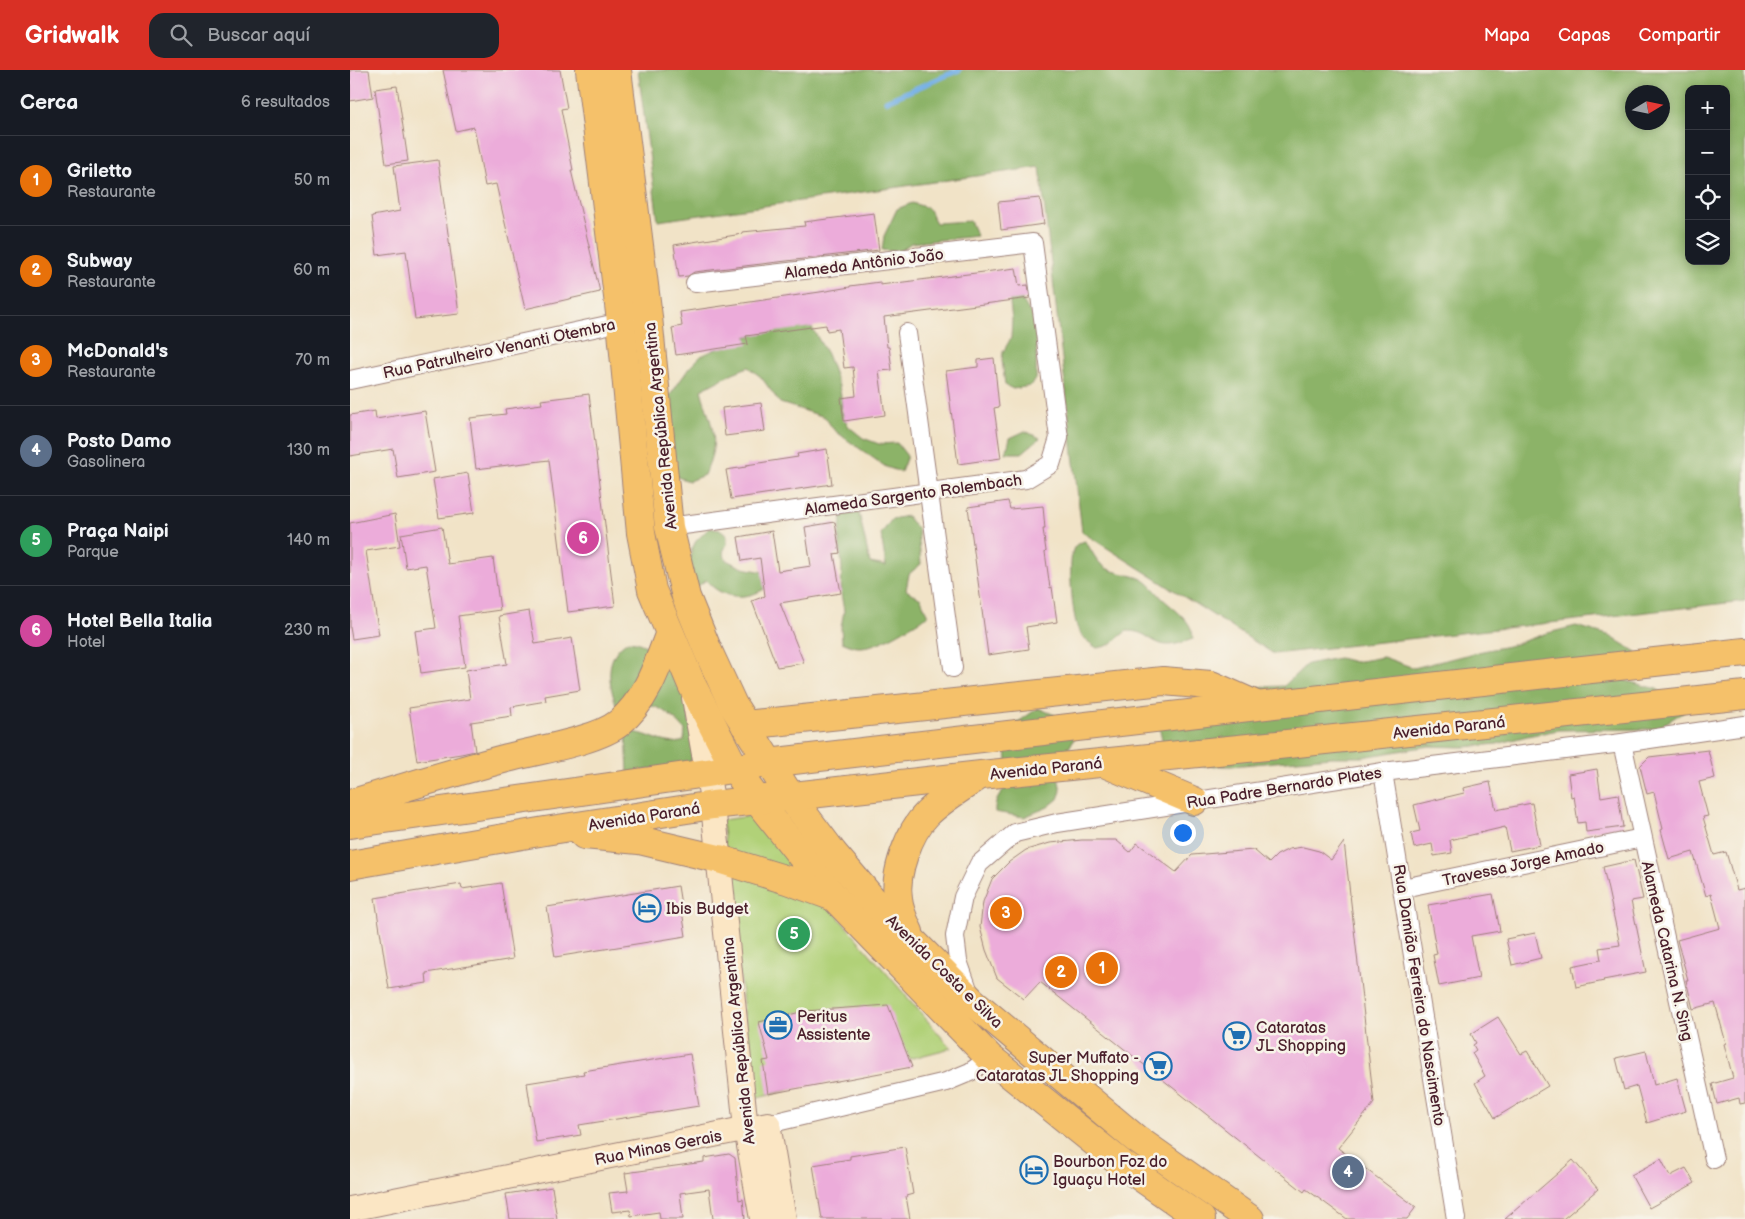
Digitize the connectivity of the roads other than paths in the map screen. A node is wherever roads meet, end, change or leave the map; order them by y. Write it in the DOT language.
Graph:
graph roads {
  1 [pos="590,70"];
  2 [pos="617,70"];
  3 [pos="1033,243"];
  4 [pos="694,283"];
  5 [pos="648,317"];
  6 [pos="621,321"];
  7 [pos="907,333"];
  8 [pos="350,380"];
  9 [pos="930,492"];
  10 [pos="669,527"];
  11 [pos="669,635"];
  12 [pos="1745,652"];
  13 [pos="953,668"];
  14 [pos="692,685"];
  15 [pos="1745,694"];
  16 [pos="1257,706"];
  17 [pos="744,725"];
  18 [pos="1745,726"];
  19 [pos="1622,743"];
  20 [pos="1100,762"];
  21 [pos="768,763"];
  22 [pos="735,768"];
  23 [pos="1383,772"];
  24 [pos="707,774"];
  25 [pos="981,774"];
  26 [pos="790,796"];
  27 [pos="756,800"];
  28 [pos="1194,802"];
  29 [pos="350,804"];
  30 [pos="713,805"];
  31 [pos="350,824"];
  32 [pos="544,831"];
  33 [pos="1642,838"];
  34 [pos="719,859"];
  35 [pos="350,865"];
  36 [pos="1403,888"];
  37 [pos="834,897"];
  38 [pos="912,940"];
  39 [pos="973,1002"];
  40 [pos="990,1058"];
  41 [pos="757,1127"];
  42 [pos="1714,1159"];
  43 [pos="350,1209"];
  44 [pos="762,1219"];
  45 [pos="784,1219"];
  46 [pos="1201,1219"];
  47 [pos="1250,1219"];
  48 [pos="1456,1219"];
  1 -- 6 [label="main road, Avenida República Argentina"];
  2 -- 5 [label="main road, Avenida República Argentina"];
  3 -- 4 [label="street, Alameda Antônio João"];
  3 -- 9 [label="street, Alameda Sargento Rolembach"];
  5 -- 6 [label="street, Rua Patrulheiro Venanti Otembra"];
  5 -- 10 [label="main road, Avenida República Argentina"];
  6 -- 8 [label="street, Rua Patrulheiro Venanti Otembra"];
  6 -- 11 [label="main road, Avenida República Argentina"];
  7 -- 9 [label="street"];
  9 -- 10 [label="street, Alameda Sargento Rolembach"];
  9 -- 13 [label="street"];
  10 -- 17 [label="main road, Avenida República Argentina"];
  11 -- 14 [label="main road, Avenida República Argentina"];
  11 -- 29 [label="main road"];
  12 -- 16 [label="main road, Avenida Paraná"];
  14 -- 22 [label="main road, Avenida República Argentina"];
  14 -- 24 [label="main road, Avenida República Argentina"];
  15 -- 20 [label="main road, Avenida Paraná"];
  16 -- 17 [label="main road"];
  16 -- 21 [label="main road, Avenida Paraná"];
  17 -- 21 [label="main road, Avenida República Argentina"];
  18 -- 19 [label="street, Rua Padre Bernardo Plates"];
  19 -- 23 [label="street, Rua Padre Bernardo Plates"];
  19 -- 33 [label="street, Alameda Catarina N. Sing"];
  20 -- 25 [label="main road, Avenida Paraná"];
  20 -- 28 [label="main road"];
  21 -- 22 [label="main road, Avenida Paraná"];
  21 -- 26 [label="main road, Avenida Costa e Silva"];
  22 -- 24 [label="main road, Avenida Paraná"];
  22 -- 27 [label="main road, Avenida Costa e Silva"];
  23 -- 28 [label="street, Rua Padre Bernardo Plates"];
  23 -- 36 [label="street, Rua Damião Ferreira do Nascimento"];
  24 -- 30 [label="main road, Avenida República Argentina"];
  24 -- 31 [label="main road, Avenida Paraná"];
  25 -- 26 [label="main road, Avenida Paraná"];
  25 -- 38 [label="main road"];
  26 -- 27 [label="main road, Avenida Paraná"];
  26 -- 38 [label="main road, Avenida Costa e Silva"];
  27 -- 30 [label="main road, Avenida Paraná"];
  27 -- 37 [label="main road, Avenida Costa e Silva"];
  28 -- 39 [label="street, Rua Padre Bernardo Plates"];
  30 -- 32 [label="main road, Avenida Paraná"];
  30 -- 34 [label="main road, Avenida República Argentina"];
  32 -- 34 [label="main road"];
  32 -- 35 [label="main road, Avenida Paraná"];
  33 -- 36 [label="street, Travessa Jorge Amado"];
  33 -- 42 [label="street, Alameda Catarina N. Sing"];
  34 -- 37 [label="main road"];
  34 -- 41 [label="main road, Avenida República Argentina"];
  36 -- 48 [label="street, Rua Damião Ferreira do Nascimento"];
  37 -- 40 [label="main road, Avenida Costa e Silva"];
  38 -- 39 [label="main road, Avenida Costa e Silva"];
  39 -- 47 [label="main road, Avenida Costa e Silva"];
  40 -- 41 [label="street, Rua Minas Gerais"];
  40 -- 46 [label="main road, Avenida Costa e Silva"];
  41 -- 43 [label="main road, Rua Minas Gerais"];
  41 -- 44 [label="main road, Avenida República Argentina"];
  41 -- 45 [label="main road, Avenida República Argentina"];
}
